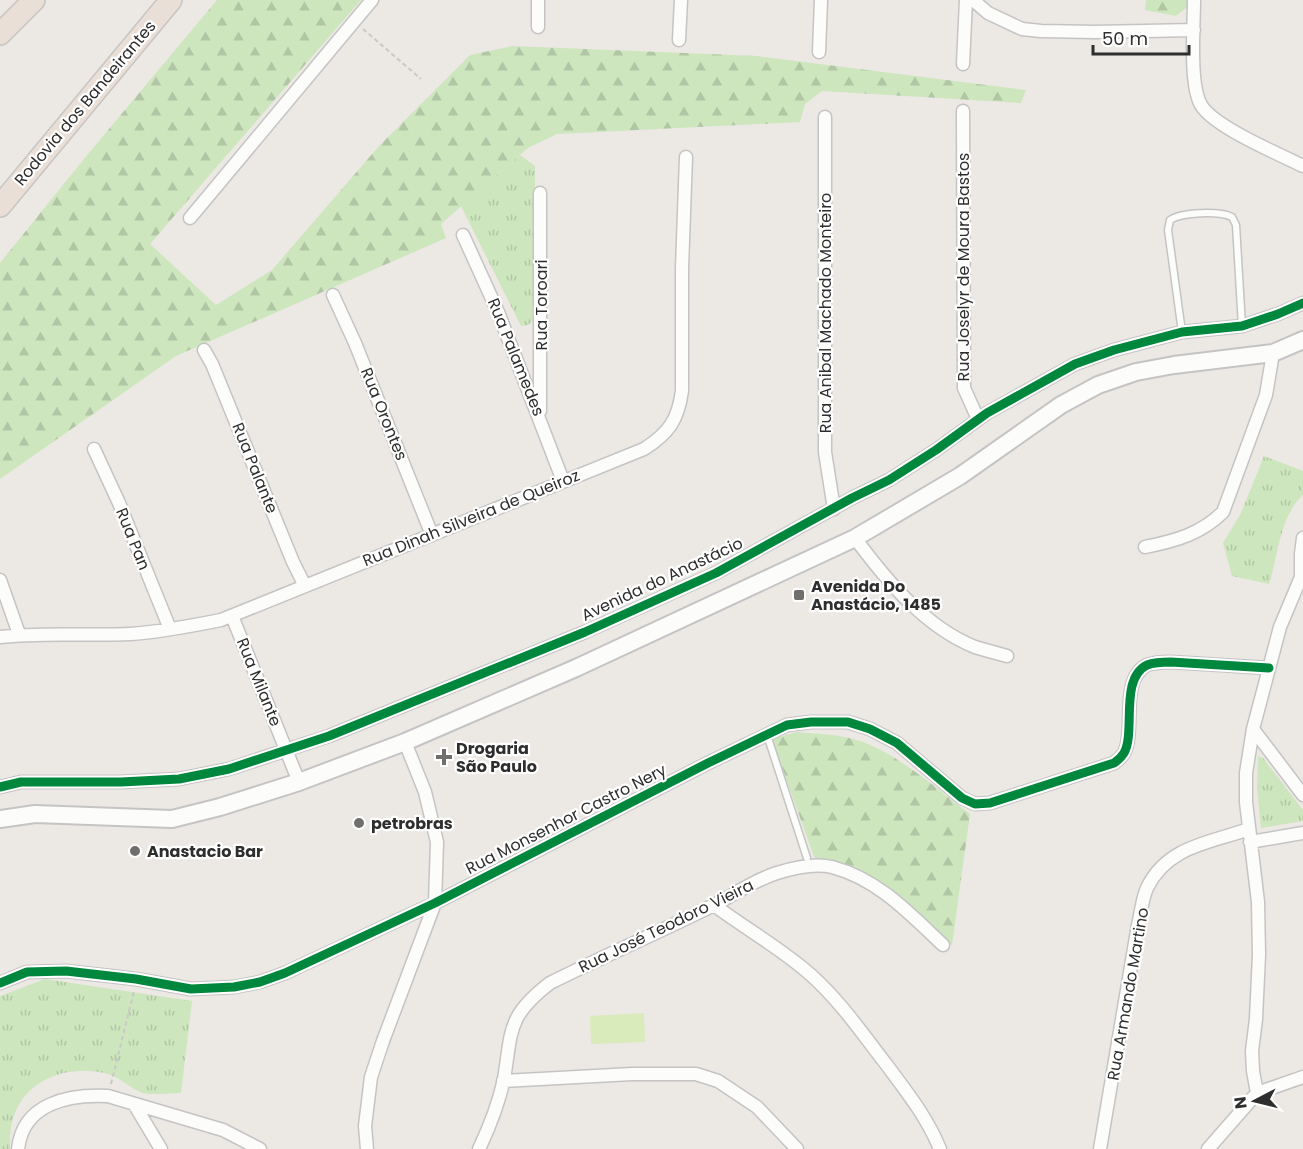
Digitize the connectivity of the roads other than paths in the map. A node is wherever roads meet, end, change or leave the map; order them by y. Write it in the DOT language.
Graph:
graph roads {
  1 [pos="34,0"];
  2 [pos="171,0"];
  3 [pos="372,0"];
  4 [pos="538,0"];
  5 [pos="681,0"];
  6 [pos="821,0"];
  7 [pos="966,0"];
  8 [pos="973,0"];
  9 [pos="1194,0"];
  10 [pos="538,27"];
  11 [pos="1194,30"];
  12 [pos="0,34"];
  13 [pos="679,40"];
  14 [pos="819,52"];
  15 [pos="963,63"];
  16 [pos="963,111"];
  17 [pos="825,117"];
  18 [pos="686,157"];
  19 [pos="1303,166"];
  20 [pos="540,193"];
  21 [pos="0,206"];
  22 [pos="190,218"];
  23 [pos="463,235"];
  24 [pos="333,295"];
  25 [pos="1303,303"];
  26 [pos="1242,326"];
  27 [pos="1182,332"];
  28 [pos="1303,340"];
  29 [pos="204,350"];
  30 [pos="1273,353"];
  31 [pos="540,416"];
  32 [pos="978,419"];
  33 [pos="94,449"];
  34 [pos="563,481"];
  35 [pos="834,509"];
  36 [pos="432,535"];
  37 [pos="855,538"];
  38 [pos="1303,538"];
  39 [pos="1145,548"];
  40 [pos="1302,579"];
  41 [pos="0,580"];
  42 [pos="305,586"];
  43 [pos="232,616"];
  44 [pos="170,630"];
  45 [pos="19,634"];
  46 [pos="0,637"];
  47 [pos="1007,656"];
  48 [pos="1269,668"];
  49 [pos="1253,729"];
  50 [pos="769,741"];
  51 [pos="405,742"];
  52 [pos="286,750"];
  53 [pos="299,782"];
  54 [pos="0,787"];
  55 [pos="1303,795"];
  56 [pos="0,819"];
  57 [pos="1249,829"];
  58 [pos="1303,833"];
  59 [pos="1250,842"];
  60 [pos="807,858"];
  61 [pos="435,903"];
  62 [pos="714,905"];
  63 [pos="943,945"];
  64 [pos="0,983"];
  65 [pos="1303,1077"];
  66 [pos="503,1081"];
  67 [pos="1257,1093"];
  68 [pos="134,1104"];
  69 [pos="18,1149"];
  70 [pos="161,1149"];
  71 [pos="260,1149"];
  72 [pos="367,1149"];
  73 [pos="479,1149"];
  74 [pos="796,1149"];
  75 [pos="940,1149"];
  76 [pos="1100,1149"];
  77 [pos="1208,1149"];
  1 -- 12 [label="highway"];
  2 -- 21 [label="highway, Rodovia dos Bandeirantes"];
  3 -- 22 [label="street"];
  4 -- 10 [label="street"];
  5 -- 13 [label="street"];
  6 -- 14 [label="street"];
  7 -- 15 [label="street"];
  8 -- 11 [label="street"];
  9 -- 11 [label="street"];
  11 -- 19 [label="street"];
  16 -- 32 [label="street, Rua Joselyr de Moura Bastos"];
  17 -- 35 [label="street, Rua Anibal Machado Monteiro"];
  18 -- 34 [label="street, Rua Dinah Silveira de Queiroz"];
  20 -- 31 [label="street, Rua Toroari"];
  23 -- 31 [label="street, Rua Palamedes"];
  24 -- 36 [label="street, Rua Orontes"];
  25 -- 26 [label="street, Avenida do Anastácio"];
  26 -- 27 [label="street, Avenida do Anastácio"];
  26 -- 27 [label="lane"];
  27 -- 32 [label="street, Avenida do Anastácio"];
  28 -- 30 [label="main road"];
  29 -- 42 [label="street, Rua Palante"];
  30 -- 37 [label="main road"];
  30 -- 39 [label="street"];
  31 -- 34 [label="street, Rua Palamedes"];
  32 -- 35 [label="street, Avenida do Anastácio"];
  33 -- 44 [label="street, Rua Pan"];
  34 -- 36 [label="street, Rua Dinah Silveira de Queiroz"];
  35 -- 52 [label="street, Avenida do Anastácio"];
  36 -- 42 [label="street, Rua Dinah Silveira de Queiroz"];
  37 -- 47 [label="street"];
  37 -- 51 [label="main road"];
  38 -- 40 [label="street"];
  40 -- 48 [label="street"];
  41 -- 45 [label="street"];
  42 -- 43 [label="street, Rua Dinah Silveira de Queiroz"];
  43 -- 44 [label="street, Rua Dinah Silveira de Queiroz"];
  43 -- 52 [label="street, Rua Milante"];
  44 -- 45 [label="street, Rua Dinah Silveira de Queiroz"];
  45 -- 46 [label="street, Rua Dinah Silveira de Queiroz"];
  48 -- 49 [label="street"];
  48 -- 61 [label="street, Rua Monsenhor Castro Nery"];
  49 -- 55 [label="street"];
  49 -- 57 [label="street"];
  50 -- 60 [label="lane"];
  51 -- 53 [label="main road"];
  51 -- 61 [label="street"];
  52 -- 53 [label="street, Rua Milante"];
  52 -- 54 [label="street, Avenida do Anastácio"];
  53 -- 56 [label="main road"];
  57 -- 59 [label="street"];
  57 -- 76 [label="street, Rua Armando Martino"];
  58 -- 59 [label="street"];
  59 -- 67 [label="street"];
  61 -- 64 [label="street, Rua Monsenhor Castro Nery"];
  61 -- 72 [label="street"];
  62 -- 63 [label="street, Rua José Teodoro Vieira"];
  62 -- 66 [label="street, Rua José Teodoro Vieira"];
  62 -- 75 [label="street"];
  65 -- 67 [label="street"];
  66 -- 73 [label="street, Rua José Teodoro Vieira"];
  66 -- 74 [label="street"];
  67 -- 77 [label="street"];
  68 -- 69 [label="street"];
  68 -- 70 [label="street"];
  68 -- 71 [label="street"];
}
